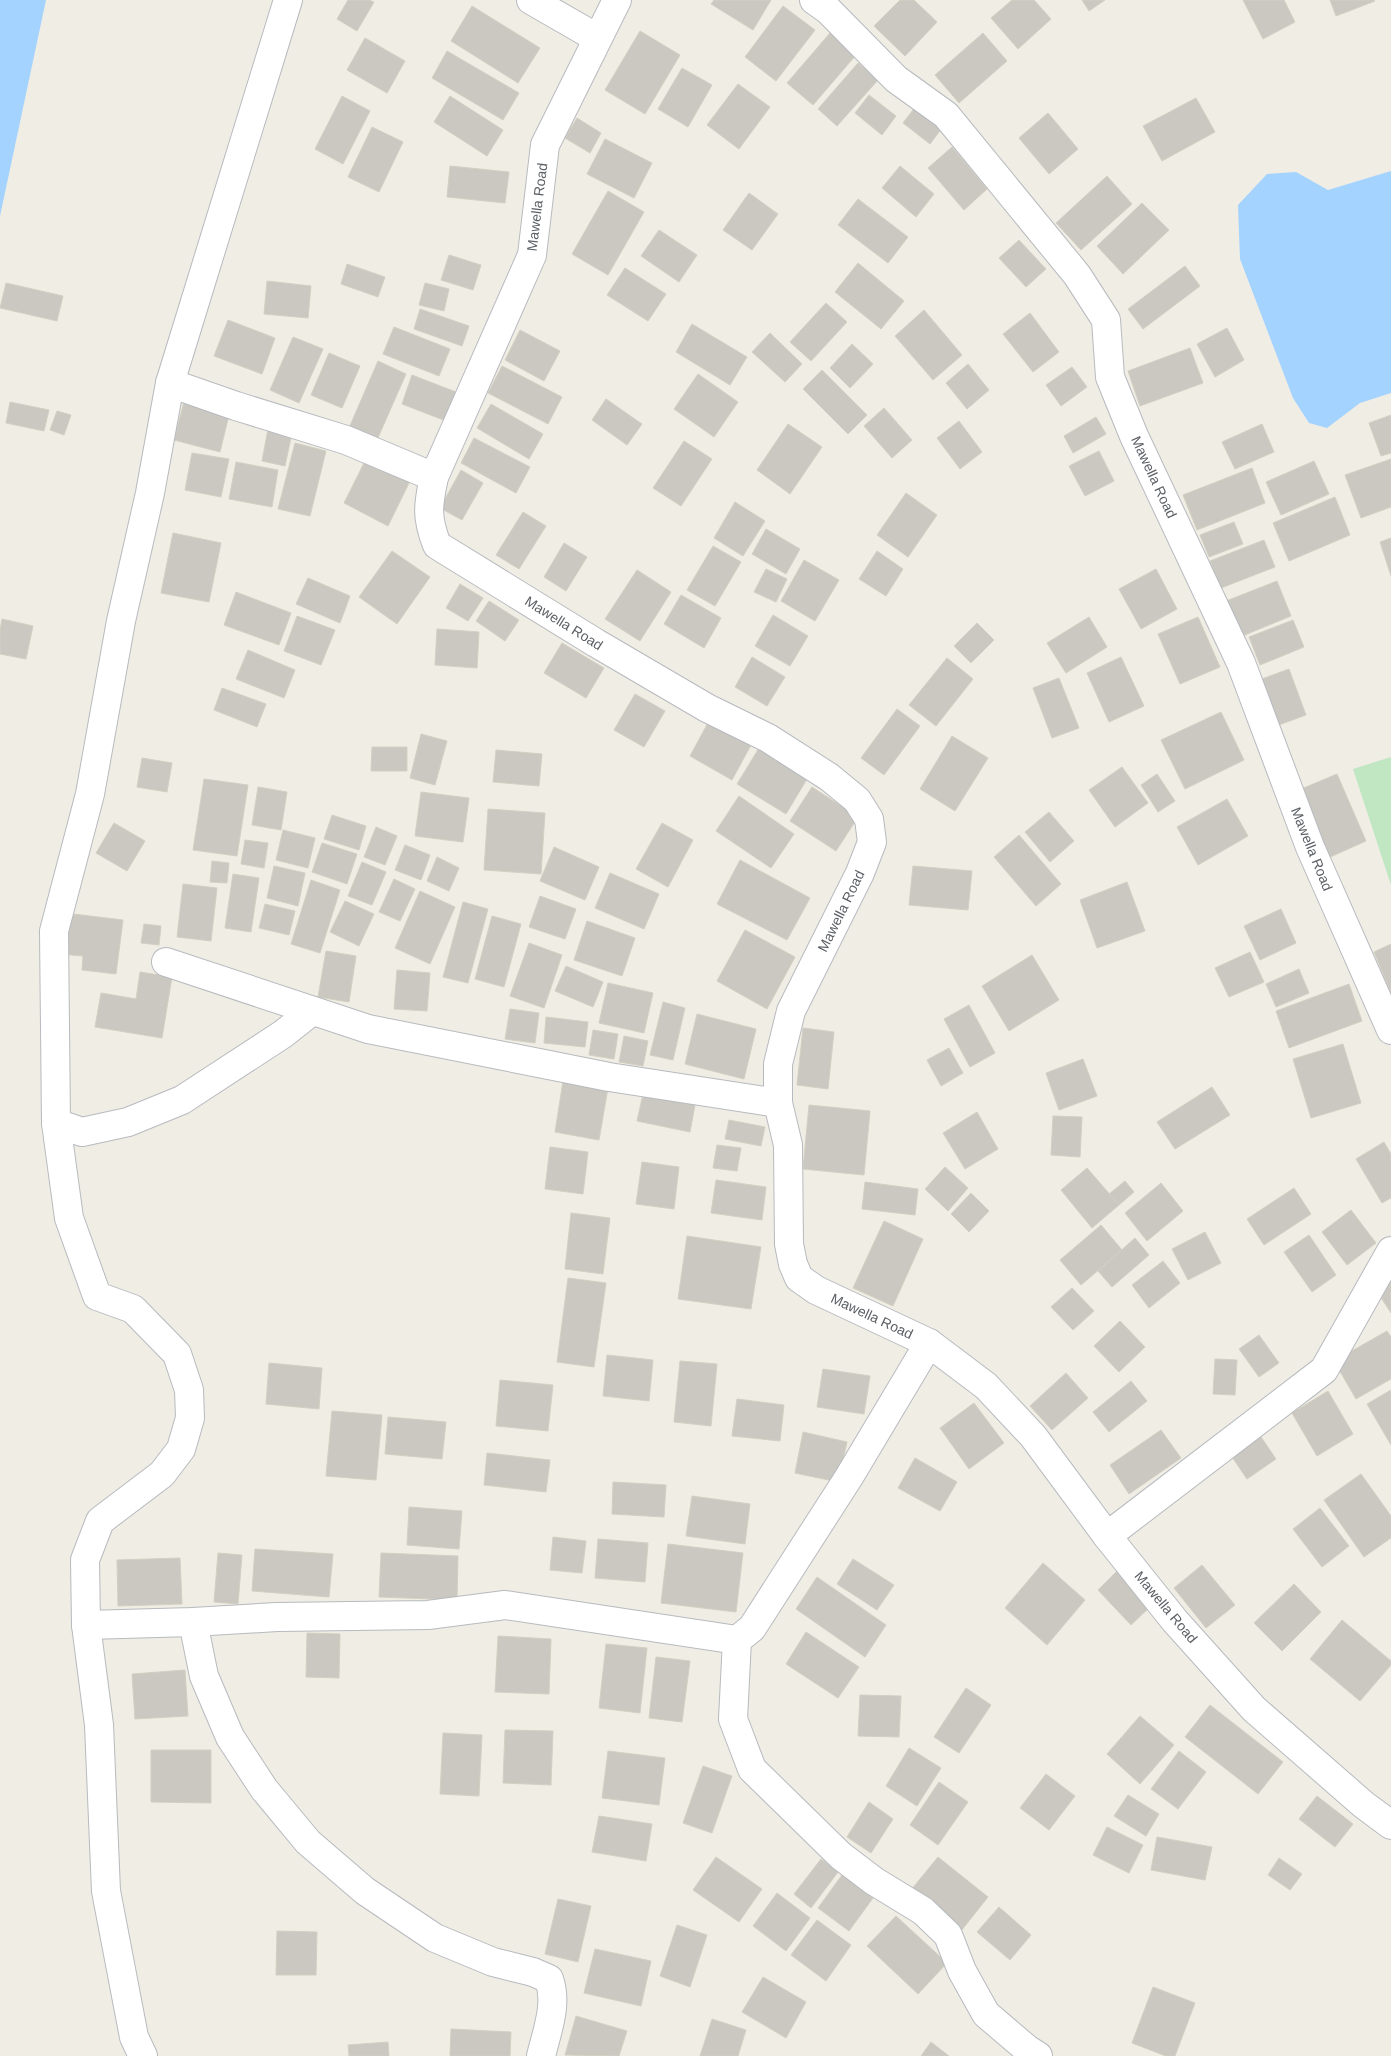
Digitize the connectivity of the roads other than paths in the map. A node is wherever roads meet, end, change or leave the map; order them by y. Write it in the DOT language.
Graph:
graph roads {
  1 [pos="288,0"];
  2 [pos="531,0"];
  3 [pos="616,0"];
  4 [pos="814,0"];
  5 [pos="597,38"];
  6 [pos="170,383"];
  7 [pos="434,477"];
  8 [pos="166,962"];
  9 [pos="312,1011"];
  10 [pos="1391,1030"];
  11 [pos="778,1103"];
  12 [pos="56,1123"];
  13 [pos="1391,1251"];
  14 [pos="929,1343"];
  15 [pos="1107,1536"];
  16 [pos="193,1622"];
  17 [pos="86,1625"];
  18 [pos="737,1640"];
  19 [pos="1391,1825"];
  20 [pos="143,2056"];
  21 [pos="541,2056"];
  22 [pos="1038,2056"];
  1 -- 6 [label="street"];
  2 -- 5 [label="street"];
  3 -- 5 [label="street, Mawella Road"];
  4 -- 10 [label="street, Mawella Road"];
  5 -- 7 [label="street, Mawella Road"];
  6 -- 7 [label="street"];
  6 -- 12 [label="street"];
  7 -- 11 [label="street, Mawella Road"];
  8 -- 9 [label="street"];
  9 -- 11 [label="street"];
  9 -- 12 [label="street"];
  11 -- 14 [label="street, Mawella Road"];
  12 -- 17 [label="street"];
  13 -- 15 [label="street"];
  14 -- 15 [label="street, Mawella Road"];
  14 -- 18 [label="street"];
  15 -- 19 [label="street, Mawella Road"];
  16 -- 17 [label="street"];
  16 -- 18 [label="street"];
  16 -- 21 [label="street"];
  17 -- 20 [label="street"];
  18 -- 22 [label="street"];
}
